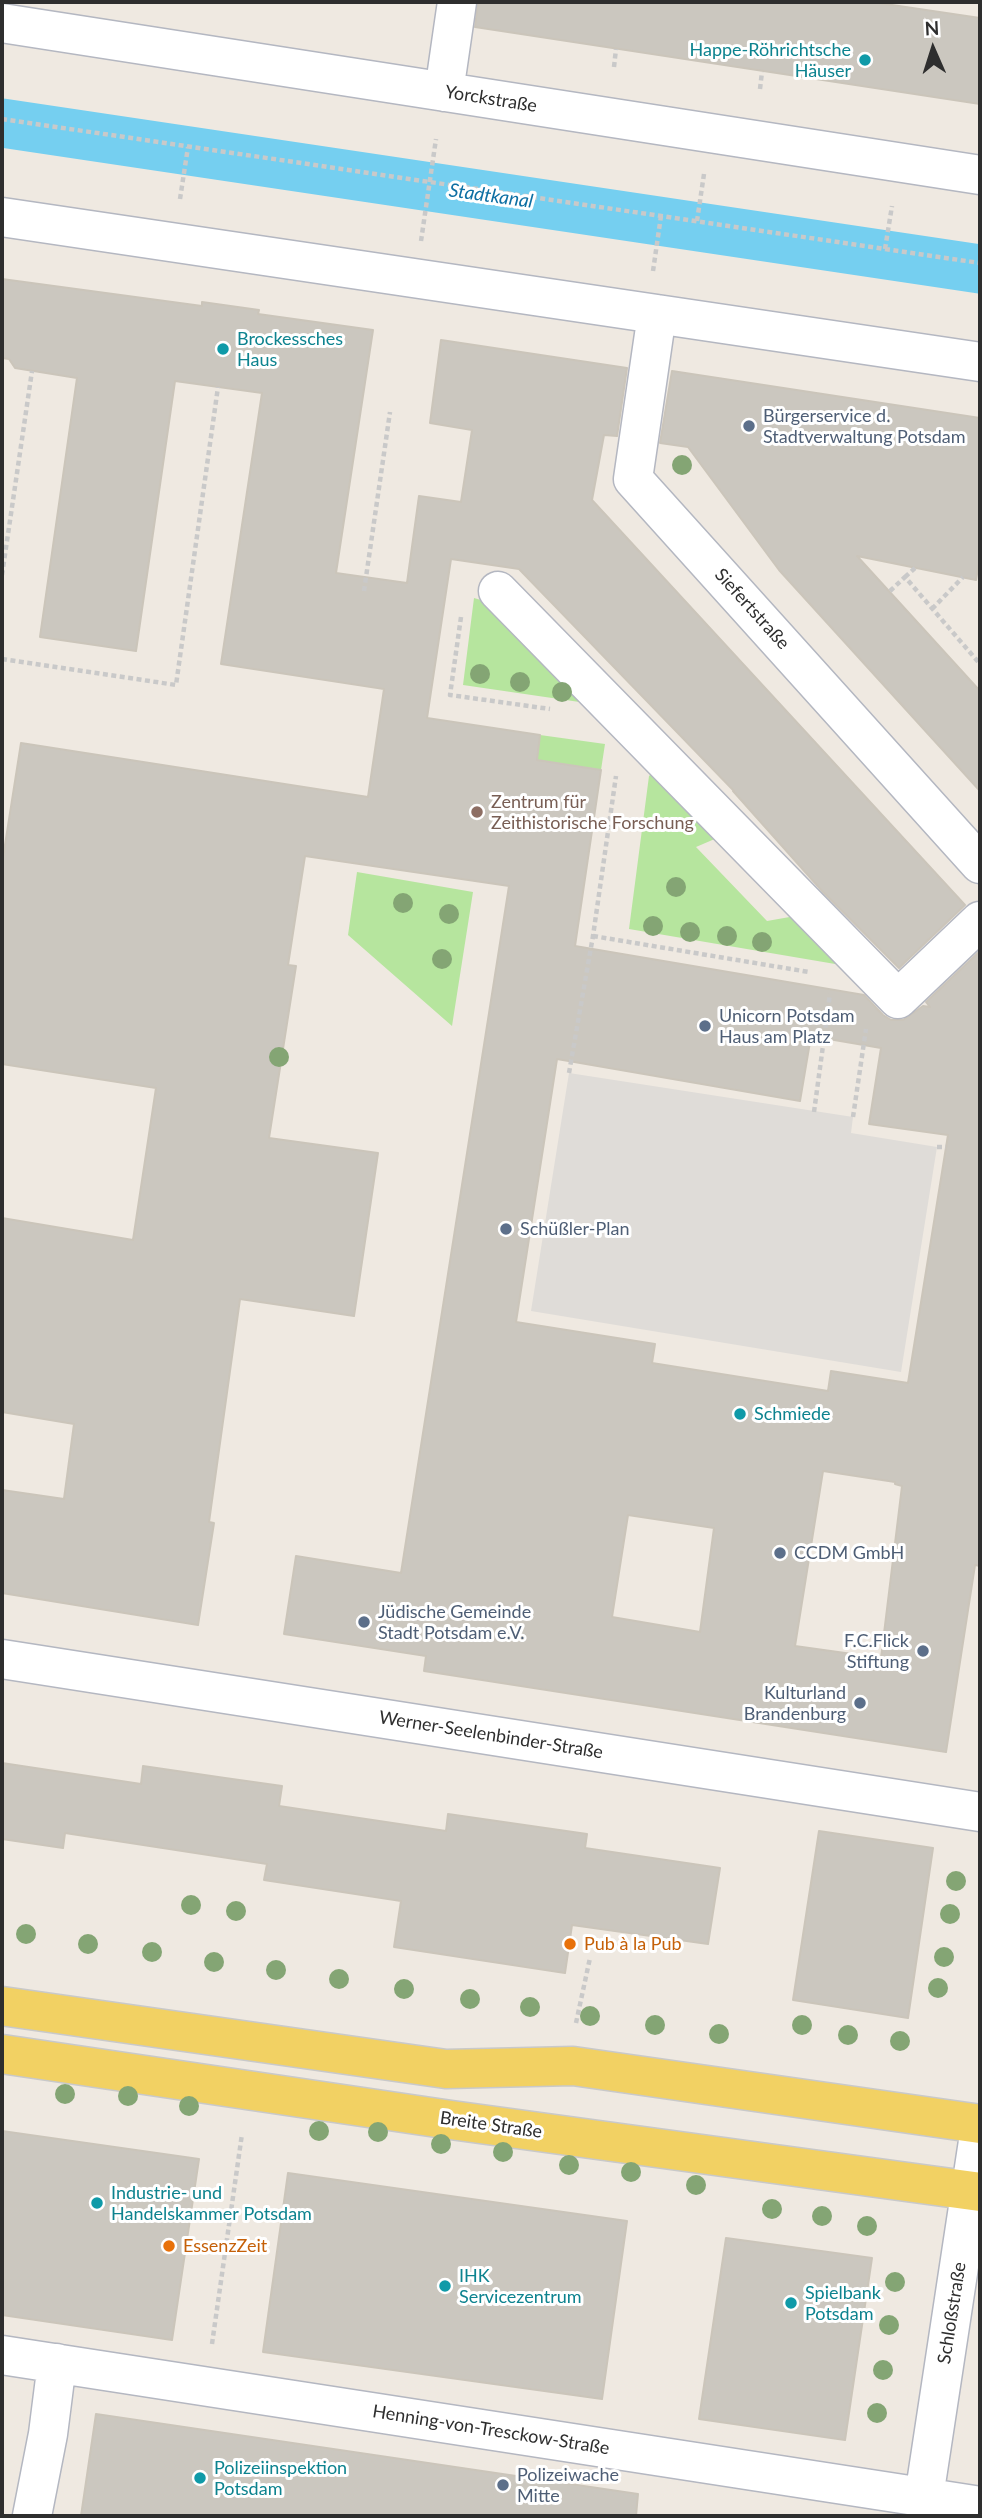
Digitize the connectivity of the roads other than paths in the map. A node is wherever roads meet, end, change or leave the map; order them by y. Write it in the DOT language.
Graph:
graph roads {
  1 [pos="457,2"];
  2 [pos="2,23"];
  3 [pos="444,92"];
  4 [pos="980,175"];
  5 [pos="2,218"];
  6 [pos="657,314"];
  7 [pos="980,362"];
  8 [pos="498,591"];
  9 [pos="980,864"];
  10 [pos="980,921"];
  11 [pos="2,1659"];
  12 [pos="980,1812"];
  13 [pos="2,2006"];
  14 [pos="2,2054"];
  15 [pos="980,2126"];
  16 [pos="976,2191"];
  17 [pos="2,2355"];
  18 [pos="57,2363"];
  19 [pos="923,2497"];
  20 [pos="980,2506"];
  21 [pos="32,2516"];
  1 -- 3 [label="street"];
  2 -- 3 [label="street, Yorckstraße"];
  3 -- 4 [label="street, Yorckstraße"];
  5 -- 6 [label="street"];
  6 -- 7 [label="street"];
  6 -- 9 [label="street, Siefertstraße"];
  8 -- 10 [label="street"];
  11 -- 12 [label="street, Werner-Seelenbinder-Straße"];
  13 -- 15 [label="main road"];
  14 -- 16 [label="main road, Breite Straße"];
  15 -- 16 [label="street, Schloßstraße"];
  16 -- 19 [label="street, Schloßstraße"];
  17 -- 18 [label="street, Henning-von-Tresckow-Straße"];
  18 -- 19 [label="street, Henning-von-Tresckow-Straße"];
  18 -- 21 [label="street"];
  19 -- 20 [label="street, Henning-von-Tresckow-Straße"];
}
